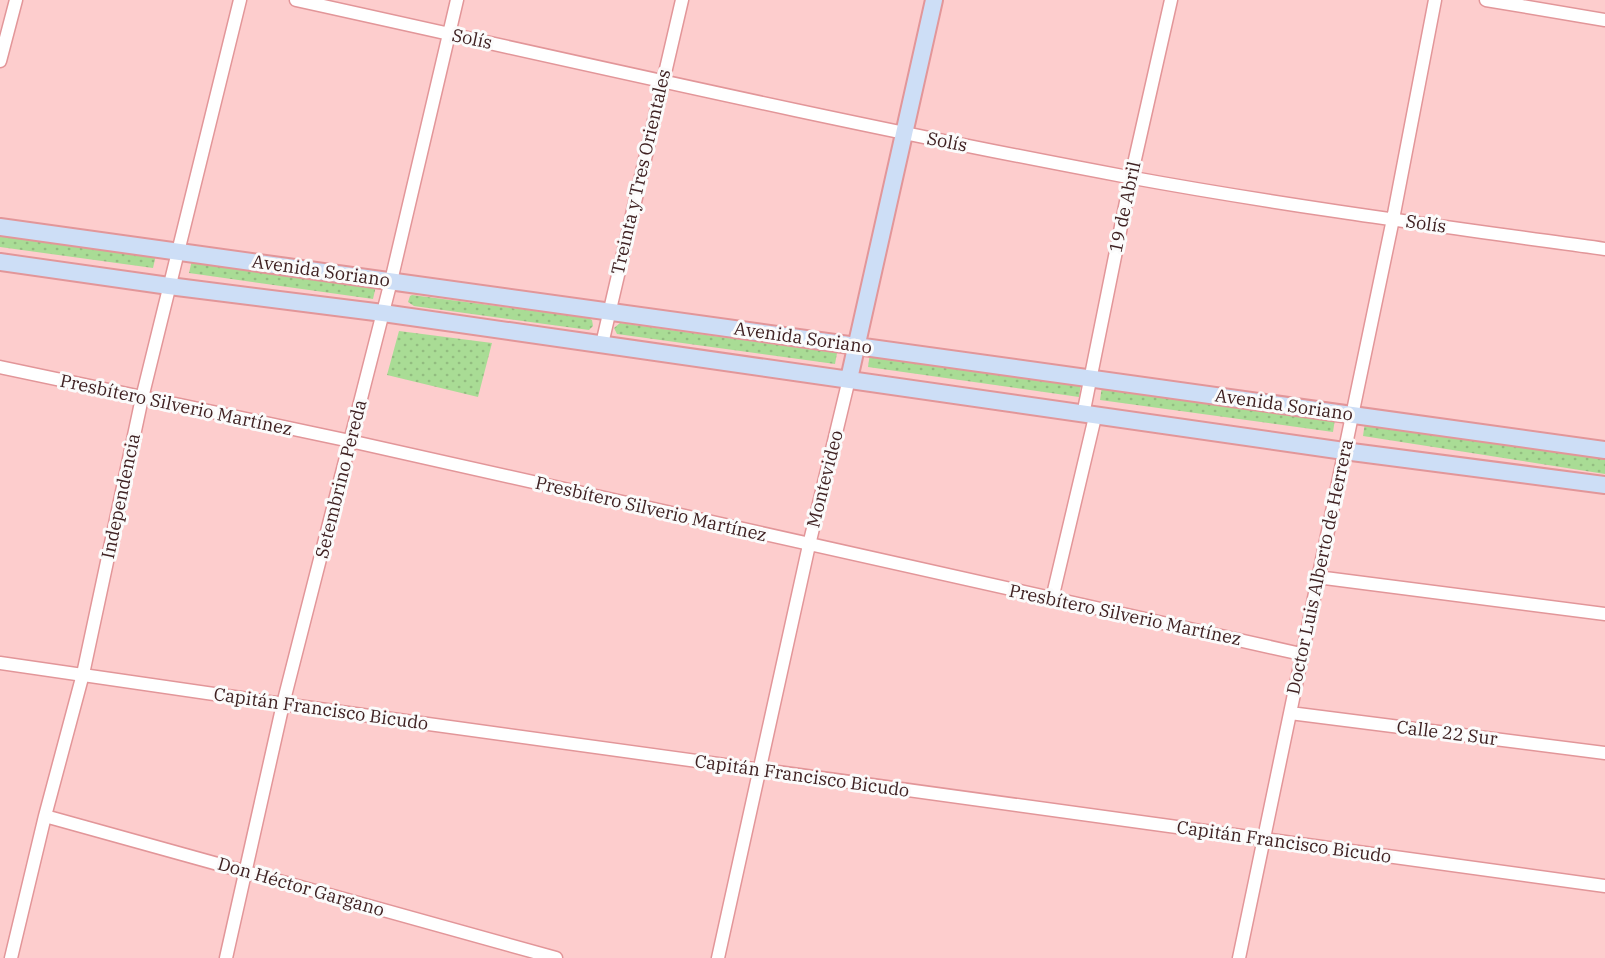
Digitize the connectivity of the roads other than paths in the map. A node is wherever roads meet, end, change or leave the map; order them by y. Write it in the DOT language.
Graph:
graph roads {
  1 [pos="16,0"];
  2 [pos="240,0"];
  3 [pos="296,0"];
  4 [pos="457,0"];
  5 [pos="682,0"];
  6 [pos="934,0"];
  7 [pos="1171,0"];
  8 [pos="1435,0"];
  9 [pos="1486,0"];
  10 [pos="1605,20"];
  11 [pos="448,34"];
  12 [pos="0,61"];
  13 [pos="662,80"];
  14 [pos="903,133"];
  15 [pos="1131,177"];
  16 [pos="1393,219"];
  17 [pos="0,227"];
  18 [pos="1605,249"];
  19 [pos="178,251"];
  20 [pos="0,262"];
  21 [pos="391,281"];
  22 [pos="169,286"];
  23 [pos="609,311"];
  24 [pos="382,313"];
  25 [pos="602,344"];
  26 [pos="857,346"];
  27 [pos="0,367"];
  28 [pos="1090,378"];
  29 [pos="849,379"];
  30 [pos="142,398"];
  31 [pos="1352,414"];
  32 [pos="1089,416"];
  33 [pos="350,441"];
  34 [pos="1605,450"];
  35 [pos="1344,451"];
  36 [pos="1605,485"];
  37 [pos="809,545"];
  38 [pos="1317,577"];
  39 [pos="1052,599"];
  40 [pos="1605,614"];
  41 [pos="1301,654"];
  42 [pos="0,663"];
  43 [pos="83,674"];
  44 [pos="283,704"];
  45 [pos="1290,713"];
  46 [pos="1605,753"];
  47 [pos="759,770"];
  48 [pos="45,816"];
  49 [pos="1264,839"];
  50 [pos="245,871"];
  51 [pos="1605,886"];
  52 [pos="11,958"];
  53 [pos="226,958"];
  54 [pos="556,958"];
  55 [pos="718,958"];
  56 [pos="1239,958"];
  1 -- 12 [label="street"];
  2 -- 19 [label="street, Independencia"];
  3 -- 11 [label="street, Solís"];
  4 -- 11 [label="street, Setembrino Pereda"];
  5 -- 13 [label="street, Treinta y Tres Orientales"];
  6 -- 14 [label="street, Montevideo"];
  7 -- 15 [label="street, 19 de Abril"];
  8 -- 16 [label="street, Doctor Luis Alberto de Herrera"];
  9 -- 10 [label="street"];
  11 -- 13 [label="street, Solís"];
  11 -- 21 [label="street, Setembrino Pereda"];
  13 -- 14 [label="street, Solís"];
  13 -- 23 [label="street, Treinta y Tres Orientales"];
  14 -- 15 [label="street, Solís"];
  14 -- 26 [label="street, Montevideo"];
  15 -- 16 [label="street, Solís"];
  15 -- 28 [label="street, 19 de Abril"];
  16 -- 18 [label="street, Solís"];
  16 -- 31 [label="street, Doctor Luis Alberto de Herrera"];
  17 -- 19 [label="street, Avenida Soriano"];
  19 -- 21 [label="street, Avenida Soriano"];
  19 -- 22 [label="street, Independencia"];
  20 -- 22 [label="street, Avenida Soriano"];
  21 -- 23 [label="street, Avenida Soriano"];
  21 -- 24 [label="street, Setembrino Pereda"];
  22 -- 24 [label="street, Avenida Soriano"];
  22 -- 30 [label="street, Independencia"];
  23 -- 25 [label="street, Treinta y Tres Orientales"];
  23 -- 26 [label="street, Avenida Soriano"];
  24 -- 25 [label="street, Avenida Soriano"];
  24 -- 33 [label="street, Setembrino Pereda"];
  25 -- 29 [label="street, Avenida Soriano"];
  26 -- 28 [label="street, Avenida Soriano"];
  26 -- 29 [label="street, Montevideo"];
  27 -- 30 [label="street, Presbítero Silverio Martínez"];
  28 -- 31 [label="street, Avenida Soriano"];
  28 -- 32 [label="street, 19 de Abril"];
  29 -- 32 [label="street, Avenida Soriano"];
  29 -- 37 [label="street, Montevideo"];
  30 -- 33 [label="street, Presbítero Silverio Martínez"];
  30 -- 43 [label="street, Independencia"];
  31 -- 34 [label="street, Avenida Soriano"];
  31 -- 35 [label="street, Doctor Luis Alberto de Herrera"];
  32 -- 35 [label="street, Avenida Soriano"];
  32 -- 39 [label="street, 19 de Abril"];
  33 -- 37 [label="street, Presbítero Silverio Martínez"];
  33 -- 44 [label="street, Setembrino Pereda"];
  35 -- 36 [label="street, Avenida Soriano"];
  35 -- 38 [label="street, Doctor Luis Alberto de Herrera"];
  37 -- 39 [label="street, Presbítero Silverio Martínez"];
  37 -- 47 [label="street, Montevideo"];
  38 -- 40 [label="street"];
  38 -- 41 [label="street, Doctor Luis Alberto de Herrera"];
  39 -- 41 [label="street, Presbítero Silverio Martínez"];
  41 -- 45 [label="street, Doctor Luis Alberto de Herrera"];
  42 -- 43 [label="street, Capitán Francisco Bicudo"];
  43 -- 44 [label="street, Capitán Francisco Bicudo"];
  43 -- 48 [label="street, Independencia"];
  44 -- 47 [label="street, Capitán Francisco Bicudo"];
  44 -- 50 [label="street, Setembrino Pereda"];
  45 -- 46 [label="street, Calle 22 Sur"];
  45 -- 49 [label="street, Doctor Luis Alberto de Herrera"];
  47 -- 49 [label="street, Capitán Francisco Bicudo"];
  47 -- 55 [label="street, Montevideo"];
  48 -- 50 [label="street, Don Héctor Gargano"];
  48 -- 52 [label="street, Independencia"];
  49 -- 51 [label="street, Capitán Francisco Bicudo"];
  49 -- 56 [label="street, Doctor Luis Alberto de Herrera"];
  50 -- 53 [label="street, Setembrino Pereda"];
  50 -- 54 [label="street, Don Héctor Gargano"];
}
